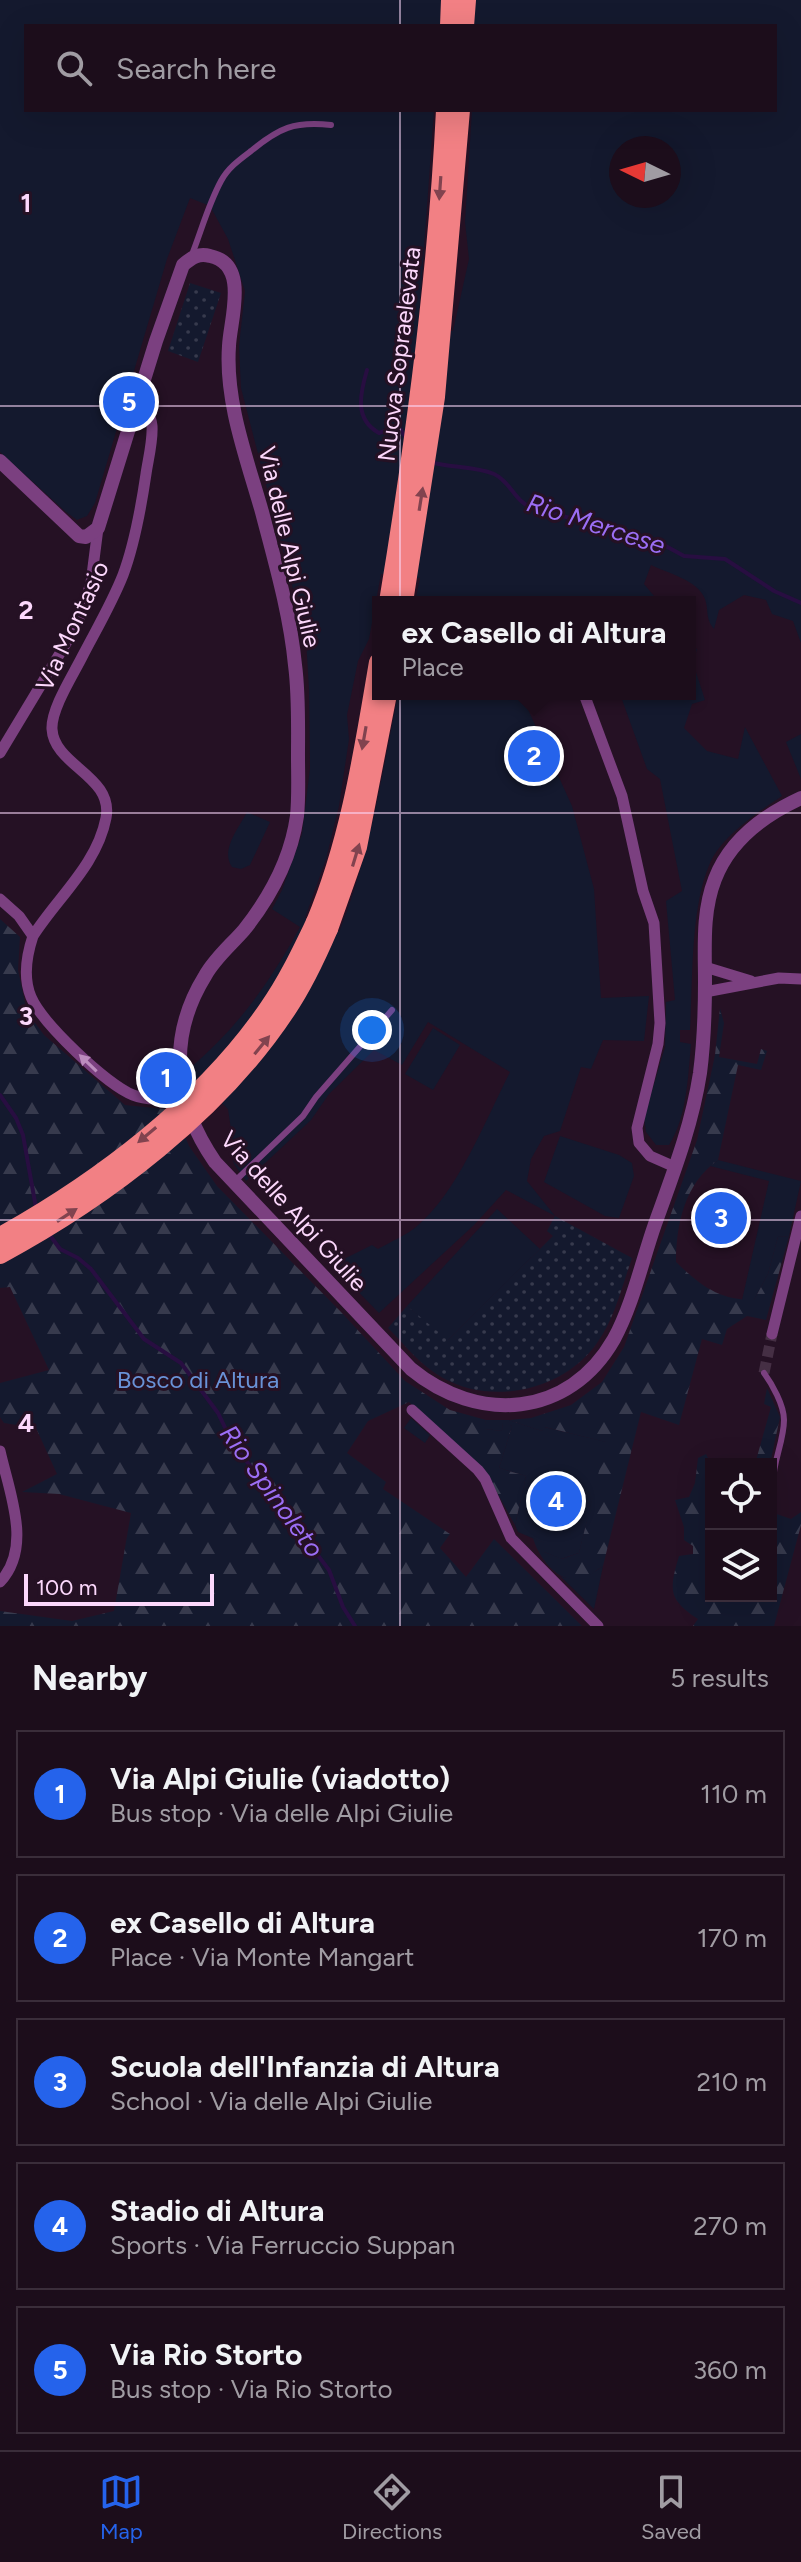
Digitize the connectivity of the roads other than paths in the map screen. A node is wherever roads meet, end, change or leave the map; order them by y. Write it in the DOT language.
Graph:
graph roads {
  1 [pos="450,0"];
  2 [pos="467,0"];
  3 [pos="449,24"];
  4 [pos="465,24"];
  5 [pos="445,112"];
  6 [pos="461,112"];
  7 [pos="331,125"];
  8 [pos="191,258"];
  9 [pos="435,332"];
  10 [pos="141,392"];
  11 [pos="0,461"];
  12 [pos="98,528"];
  13 [pos="401,575"];
  14 [pos="391,596"];
  15 [pos="403,596"];
  16 [pos="372,694"];
  17 [pos="387,700"];
  18 [pos="586,700"];
  19 [pos="0,753"];
  20 [pos="801,798"];
  21 [pos="0,899"];
  22 [pos="322,926"];
  23 [pos="33,936"];
  24 [pos="705,967"];
  25 [pos="801,979"];
  26 [pos="756,982"];
  27 [pos="705,992"];
  28 [pos="392,1010"];
  29 [pos="183,1098"];
  30 [pos="675,1167"];
  31 [pos="234,1182"];
  32 [pos="801,1216"];
  33 [pos="0,1236"];
  34 [pos="0,1255"];
  35 [pos="772,1334"];
  36 [pos="764,1373"];
  37 [pos="412,1410"];
  38 [pos="0,1451"];
  39 [pos="776,1458"];
  40 [pos="0,1582"];
  41 [pos="598,1626"];
  1 -- 3 [label="highway"];
  2 -- 4 [label="highway"];
  5 -- 9 [label="highway, Nuova Sopraelevata, one-way"];
  6 -- 9 [label="highway, Nuova Sopraelevata"];
  7 -- 8 [label="lane"];
  8 -- 10 [label="street"];
  8 -- 29 [label="street, Via delle Alpi Giulie"];
  9 -- 13 [label="highway, Nuova Sopraelevata"];
  10 -- 12 [label="street"];
  10 -- 23 [label="street, Via Montasio"];
  11 -- 12 [label="street"];
  12 -- 19 [label="street"];
  13 -- 14 [label="highway, Nuova Sopraelevata"];
  13 -- 15 [label="highway, Nuova Sopraelevata"];
  16 -- 22 [label="highway, one-way"];
  22 -- 17 [label="highway, one-way"];
  18 -- 30 [label="street"];
  20 -- 24 [label="street, Via delle Alpi Giulie"];
  21 -- 23 [label="street"];
  22 -- 33 [label="highway, one-way, bridge"];
  34 -- 22 [label="highway, one-way, bridge"];
  29 -- 23 [label="street, one-way"];
  24 -- 26 [label="street"];
  24 -- 27 [label="street, Via delle Alpi Giulie"];
  25 -- 26 [label="street"];
  26 -- 27 [label="street"];
  27 -- 30 [label="street, Via delle Alpi Giulie"];
  28 -- 31 [label="lane"];
  29 -- 31 [label="street, Via delle Alpi Giulie"];
  30 -- 31 [label="street, Via delle Alpi Giulie"];
  32 -- 35 [label="street"];
  36 -- 39 [label="lane"];
  37 -- 41 [label="street"];
  38 -- 40 [label="street"];
}
